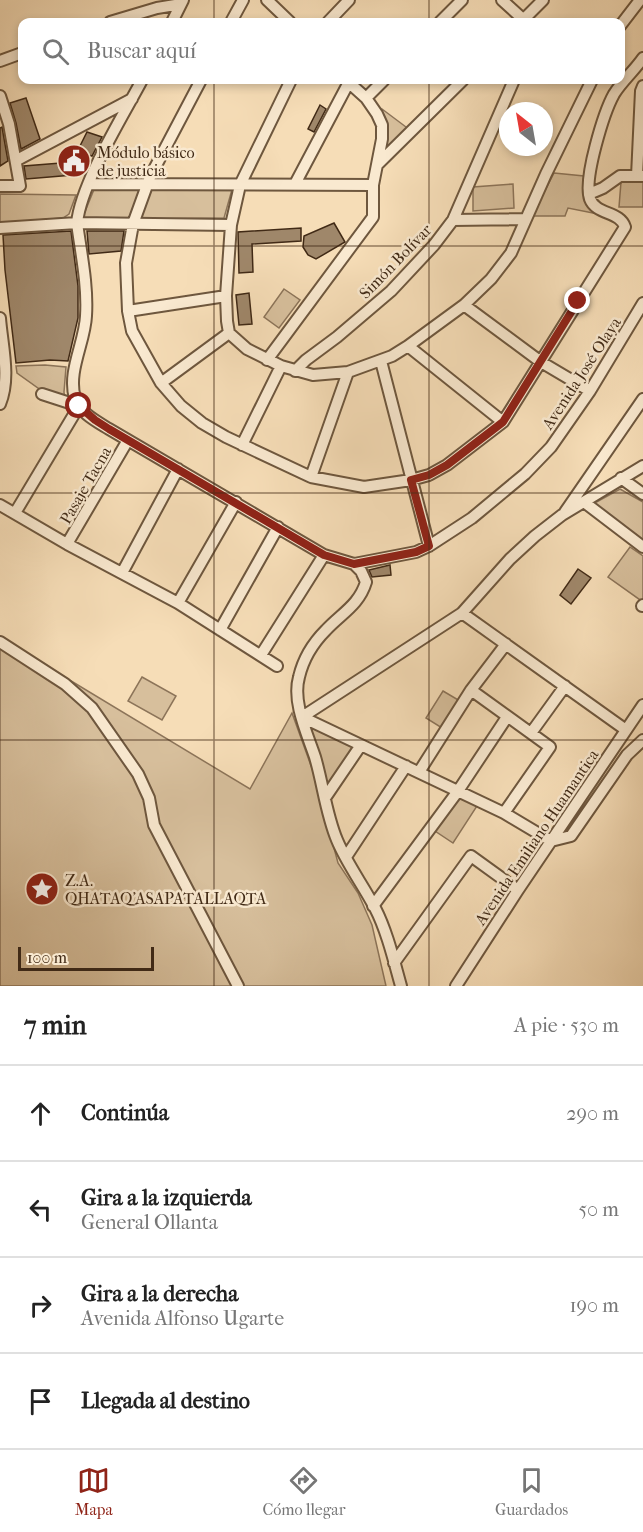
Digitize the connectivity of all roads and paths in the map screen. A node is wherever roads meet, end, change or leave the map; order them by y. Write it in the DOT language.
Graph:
graph roads {
  1 [pos="243,0"];
  2 [pos="267,0"];
  3 [pos="350,0"];
  4 [pos="462,0"];
  5 [pos="502,0"];
  6 [pos="543,0"];
  7 [pos="640,0"];
  8 [pos="182,2"];
  9 [pos="123,18"];
  10 [pos="174,18"];
  11 [pos="233,18"];
  12 [pos="286,18"];
  13 [pos="332,18"];
  14 [pos="444,18"];
  15 [pos="519,18"];
  16 [pos="527,18"];
  17 [pos="625,21"];
  18 [pos="18,55"];
  19 [pos="643,58"];
  20 [pos="0,62"];
  21 [pos="625,79"];
  22 [pos="140,84"];
  23 [pos="199,84"];
  24 [pos="289,84"];
  25 [pos="346,84"];
  26 [pos="351,84"];
  27 [pos="380,84"];
  28 [pos="459,84"];
  29 [pos="512,84"];
  30 [pos="590,84"];
  31 [pos="621,84"];
  32 [pos="643,86"];
  33 [pos="0,96"];
  34 [pos="366,98"];
  35 [pos="132,99"];
  36 [pos="4,125"];
  37 [pos="17,160"];
  38 [pos="376,165"];
  39 [pos="640,176"];
  40 [pos="89,184"];
  41 [pos="147,184"];
  42 [pos="241,184"];
  43 [pos="295,184"];
  44 [pos="373,185"];
  45 [pos="0,186"];
  46 [pos="589,194"];
  47 [pos="526,219"];
  48 [pos="453,220"];
  49 [pos="77,223"];
  50 [pos="133,224"];
  51 [pos="231,225"];
  52 [pos="0,228"];
  53 [pos="226,296"];
  54 [pos="643,303"];
  55 [pos="464,305"];
  56 [pos="128,310"];
  57 [pos="0,318"];
  58 [pos="229,333"];
  59 [pos="408,346"];
  60 [pos="267,360"];
  61 [pos="381,361"];
  62 [pos="541,362"];
  63 [pos="281,366"];
  64 [pos="295,371"];
  65 [pos="348,372"];
  66 [pos="162,383"];
  67 [pos="590,391"];
  68 [pos="42,394"];
  69 [pos="643,399"];
  70 [pos="0,404"];
  71 [pos="79,406"];
  72 [pos="503,422"];
  73 [pos="128,440"];
  74 [pos="242,445"];
  75 [pos="643,466"];
  76 [pos="178,469"];
  77 [pos="311,477"];
  78 [pos="621,478"];
  79 [pos="411,480"];
  80 [pos="643,494"];
  81 [pos="236,502"];
  82 [pos="584,502"];
  83 [pos="0,505"];
  84 [pos="15,513"];
  85 [pos="562,515"];
  86 [pos="278,528"];
  87 [pos="67,544"];
  88 [pos="429,546"];
  89 [pos="643,548"];
  90 [pos="324,555"];
  91 [pos="354,564"];
  92 [pos="122,573"];
  93 [pos="178,603"];
  94 [pos="462,613"];
  95 [pos="220,630"];
  96 [pos="0,642"];
  97 [pos="506,644"];
  98 [pos="261,655"];
  99 [pos="277,666"];
  100 [pos="565,686"];
  101 [pos="471,690"];
  102 [pos="643,705"];
  103 [pos="302,717"];
  104 [pos="507,717"];
  105 [pos="626,730"];
  106 [pos="531,733"];
  107 [pos="643,740"];
  108 [pos="361,745"];
  109 [pos="406,766"];
  110 [pos="419,772"];
  111 [pos="458,791"];
  112 [pos="324,798"];
  113 [pos="504,813"];
  114 [pos="551,841"];
  115 [pos="346,857"];
  116 [pos="518,890"];
  117 [pos="374,906"];
  118 [pos="394,963"];
  119 [pos="238,986"];
  120 [pos="401,986"];
  121 [pos="456,986"];
  1 -- 11 [label="street"];
  2 -- 12 [label="street"];
  3 -- 13 [label="street"];
  4 -- 14 [label="street"];
  5 -- 15 [label="street"];
  6 -- 16 [label="street"];
  7 -- 17 [label="street"];
  8 -- 9 [label="street"];
  8 -- 10 [label="street"];
  18 -- 20 [label="street"];
  19 -- 21 [label="street"];
  22 -- 35 [label="street"];
  23 -- 41 [label="street"];
  24 -- 42 [label="street"];
  25 -- 43 [label="street"];
  26 -- 34 [label="street"];
  27 -- 34 [label="street"];
  28 -- 38 [label="street"];
  29 -- 48 [label="street, Simón Bolívar"];
  30 -- 47 [label="street"];
  31 -- 46 [label="street"];
  32 -- 39 [label="street"];
  33 -- 36 [label="street"];
  34 -- 38 [label="street"];
  35 -- 37 [label="street"];
  35 -- 40 [label="street"];
  36 -- 37 [label="street"];
  37 -- 45 [label="street"];
  38 -- 44 [label="street"];
  39 -- 46 [label="street"];
  40 -- 41 [label="street"];
  40 -- 49 [label="street"];
  41 -- 42 [label="street"];
  41 -- 50 [label="street"];
  42 -- 43 [label="street"];
  42 -- 51 [label="street"];
  43 -- 44 [label="street"];
  44 -- 60 [label="street"];
  46 -- 62 [label="street"];
  47 -- 48 [label="street"];
  47 -- 55 [label="street"];
  48 -- 64 [label="street, Simón Bolívar"];
  49 -- 50 [label="street"];
  49 -- 52 [label="street"];
  49 -- 71 [label="street"];
  50 -- 51 [label="street"];
  50 -- 56 [label="street"];
  51 -- 53 [label="street"];
  53 -- 56 [label="street"];
  53 -- 58 [label="street"];
  54 -- 67 [label="street, Avenida José Olaya"];
  55 -- 59 [label="street"];
  55 -- 62 [label="street"];
  56 -- 66 [label="street"];
  57 -- 70 [label="street"];
  58 -- 60 [label="street"];
  58 -- 66 [label="street"];
  59 -- 61 [label="street"];
  59 -- 72 [label="street"];
  60 -- 63 [label="street"];
  61 -- 65 [label="street"];
  61 -- 79 [label="street"];
  62 -- 67 [label="street"];
  62 -- 72 [label="street"];
  63 -- 64 [label="street"];
  63 -- 74 [label="street"];
  64 -- 65 [label="street"];
  65 -- 77 [label="street"];
  66 -- 74 [label="street"];
  67 -- 88 [label="street, Avenida José Olaya"];
  68 -- 71 [label="street"];
  69 -- 85 [label="street"];
  71 -- 73 [label="street"];
  71 -- 84 [label="street"];
  72 -- 79 [label="street"];
  73 -- 76 [label="street"];
  73 -- 87 [label="street, Pasaje Tacna"];
  74 -- 77 [label="street"];
  75 -- 78 [label="street"];
  76 -- 81 [label="street"];
  76 -- 92 [label="street"];
  77 -- 79 [label="street"];
  78 -- 80 [label="street"];
  78 -- 82 [label="street"];
  79 -- 88 [label="street"];
  81 -- 86 [label="street"];
  81 -- 93 [label="street"];
  82 -- 85 [label="street"];
  82 -- 89 [label="street"];
  83 -- 84 [label="street"];
  84 -- 87 [label="street"];
  85 -- 94 [label="street"];
  86 -- 90 [label="street"];
  86 -- 95 [label="street"];
  87 -- 92 [label="street"];
  88 -- 91 [label="street, Avenida José Olaya"];
  90 -- 91 [label="street"];
  90 -- 98 [label="street"];
  91 -- 103 [label="street"];
  92 -- 93 [label="street"];
  93 -- 95 [label="street"];
  94 -- 97 [label="street"];
  94 -- 103 [label="street"];
  95 -- 98 [label="street"];
  96 -- 119 [label="street"];
  97 -- 100 [label="street"];
  97 -- 101 [label="street"];
  98 -- 99 [label="street"];
  100 -- 105 [label="street"];
  100 -- 106 [label="street"];
  101 -- 104 [label="street"];
  101 -- 110 [label="street"];
  102 -- 105 [label="street, Avenida Emiliano Huamantica"];
  103 -- 108 [label="street"];
  103 -- 112 [label="street"];
  104 -- 106 [label="street"];
  104 -- 111 [label="street"];
  105 -- 114 [label="street, Avenida Emiliano Huamantica"];
  106 -- 113 [label="street"];
  107 -- 114 [label="street"];
  108 -- 109 [label="street"];
  108 -- 112 [label="street"];
  109 -- 110 [label="street"];
  109 -- 115 [label="street"];
  110 -- 111 [label="street"];
  111 -- 113 [label="street"];
  111 -- 117 [label="street"];
  112 -- 115 [label="street"];
  113 -- 114 [label="street"];
  114 -- 116 [label="street, Avenida Emiliano Huamantica"];
  115 -- 117 [label="street"];
  116 -- 118 [label="street"];
  116 -- 121 [label="street, Avenida Emiliano Huamantica"];
  117 -- 118 [label="street"];
  118 -- 120 [label="street"];
}
